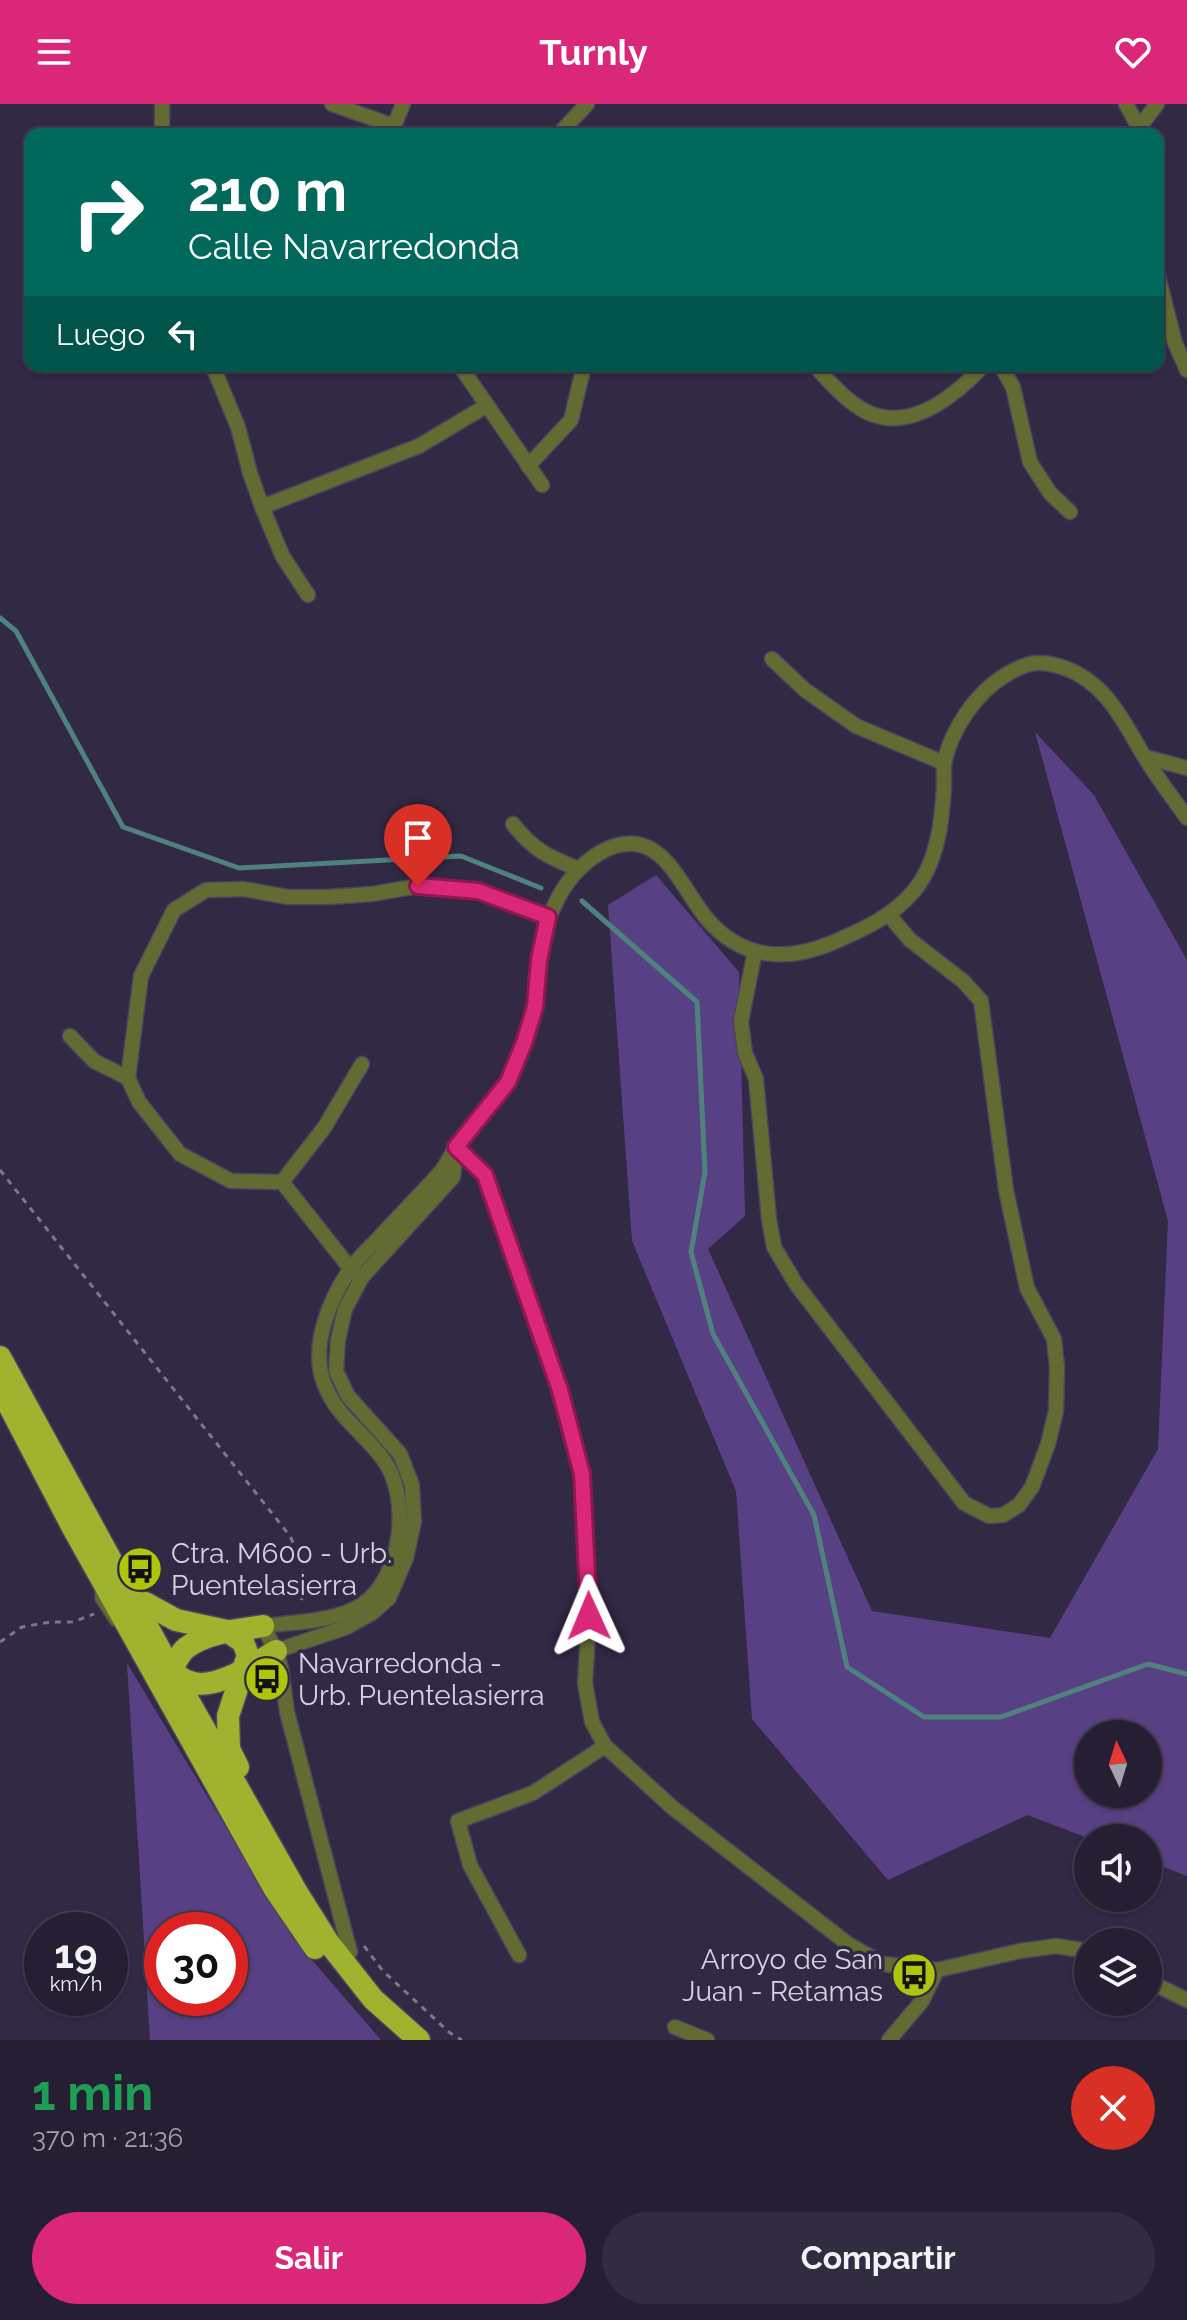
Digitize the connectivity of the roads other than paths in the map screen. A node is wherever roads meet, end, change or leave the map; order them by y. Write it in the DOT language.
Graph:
graph roads {
  1 [pos="162,104"];
  2 [pos="332,104"];
  3 [pos="403,104"];
  4 [pos="587,104"];
  5 [pos="1126,104"];
  6 [pos="1157,104"];
  7 [pos="162,128"];
  8 [pos="389,128"];
  9 [pos="395,128"];
  10 [pos="565,128"];
  11 [pos="1138,128"];
  12 [pos="1141,128"];
  13 [pos="1164,300"];
  14 [pos="1187,370"];
  15 [pos="215,372"];
  16 [pos="464,372"];
  17 [pos="583,372"];
  18 [pos="821,372"];
  19 [pos="977,372"];
  20 [pos="1004,372"];
  21 [pos="486,406"];
  22 [pos="528,466"];
  23 [pos="542,485"];
  24 [pos="262,507"];
  25 [pos="1070,512"];
  26 [pos="308,595"];
  27 [pos="772,659"];
  28 [pos="1145,757"];
  29 [pos="1187,757"];
  30 [pos="944,763"];
  31 [pos="1187,768"];
  32 [pos="1187,818"];
  33 [pos="513,824"];
  34 [pos="578,869"];
  35 [pos="889,915"];
  36 [pos="548,917"];
  37 [pos="755,951"];
  38 [pos="70,1036"];
  39 [pos="362,1064"];
  40 [pos="128,1078"];
  41 [pos="456,1147"];
  42 [pos="282,1182"];
  43 [pos="356,1273"];
  44 [pos="0,1357"];
  45 [pos="0,1388"];
  46 [pos="73,1487"];
  47 [pos="73,1528"];
  48 [pos="98,1572"];
  49 [pos="145,1603"];
  50 [pos="263,1626"];
  51 [pos="227,1631"];
  52 [pos="131,1633"];
  53 [pos="276,1651"];
  54 [pos="171,1670"];
  55 [pos="242,1672"];
  56 [pos="605,1746"];
  57 [pos="200,1757"];
  58 [pos="277,1855"];
  59 [pos="1074,1949"];
  60 [pos="350,1952"];
  61 [pos="519,1955"];
  62 [pos="937,1970"];
  63 [pos="1162,1988"];
  64 [pos="1187,2000"];
  65 [pos="675,2027"];
  66 [pos="403,2040"];
  67 [pos="419,2040"];
  68 [pos="707,2040"];
  69 [pos="889,2040"];
  1 -- 7 [label="street"];
  2 -- 8 [label="street"];
  3 -- 9 [label="street"];
  4 -- 10 [label="street"];
  5 -- 11 [label="street"];
  6 -- 12 [label="street"];
  13 -- 14 [label="street"];
  15 -- 24 [label="street"];
  16 -- 21 [label="street"];
  17 -- 22 [label="street"];
  18 -- 19 [label="street"];
  20 -- 25 [label="street"];
  21 -- 22 [label="street"];
  21 -- 24 [label="street"];
  22 -- 23 [label="street"];
  24 -- 26 [label="street"];
  27 -- 30 [label="street"];
  28 -- 29 [label="street"];
  28 -- 30 [label="street"];
  28 -- 31 [label="street"];
  28 -- 32 [label="street"];
  30 -- 35 [label="street"];
  33 -- 34 [label="street"];
  34 -- 36 [label="street"];
  34 -- 37 [label="street"];
  35 -- 37 [label="street"];
  35 -- 37 [label="street"];
  36 -- 40 [label="street"];
  36 -- 41 [label="street"];
  38 -- 40 [label="street"];
  39 -- 42 [label="street"];
  40 -- 42 [label="street"];
  41 -- 43 [label="street"];
  41 -- 56 [label="street"];
  42 -- 43 [label="street"];
  43 -- 50 [label="street"];
  43 -- 53 [label="street"];
  44 -- 46 [label="highway"];
  45 -- 47 [label="highway"];
  46 -- 49 [label="highway"];
  46 -- 54 [label="highway"];
  47 -- 48 [label="highway"];
  47 -- 54 [label="highway"];
  48 -- 52 [label="highway"];
  48 -- 52 [label="lane"];
  49 -- 51 [label="highway"];
  49 -- 54 [label="highway"];
  50 -- 51 [label="highway"];
  50 -- 53 [label="street"];
  51 -- 54 [label="highway"];
  51 -- 55 [label="highway"];
  52 -- 57 [label="highway"];
  53 -- 55 [label="highway"];
  53 -- 60 [label="street"];
  54 -- 55 [label="highway"];
  54 -- 57 [label="highway"];
  54 -- 58 [label="highway"];
  55 -- 58 [label="highway"];
  56 -- 61 [label="street"];
  56 -- 62 [label="street"];
  57 -- 66 [label="highway"];
  58 -- 67 [label="highway"];
  59 -- 62 [label="street"];
  62 -- 69 [label="street"];
  63 -- 64 [label="street"];
  65 -- 68 [label="street"];
}
